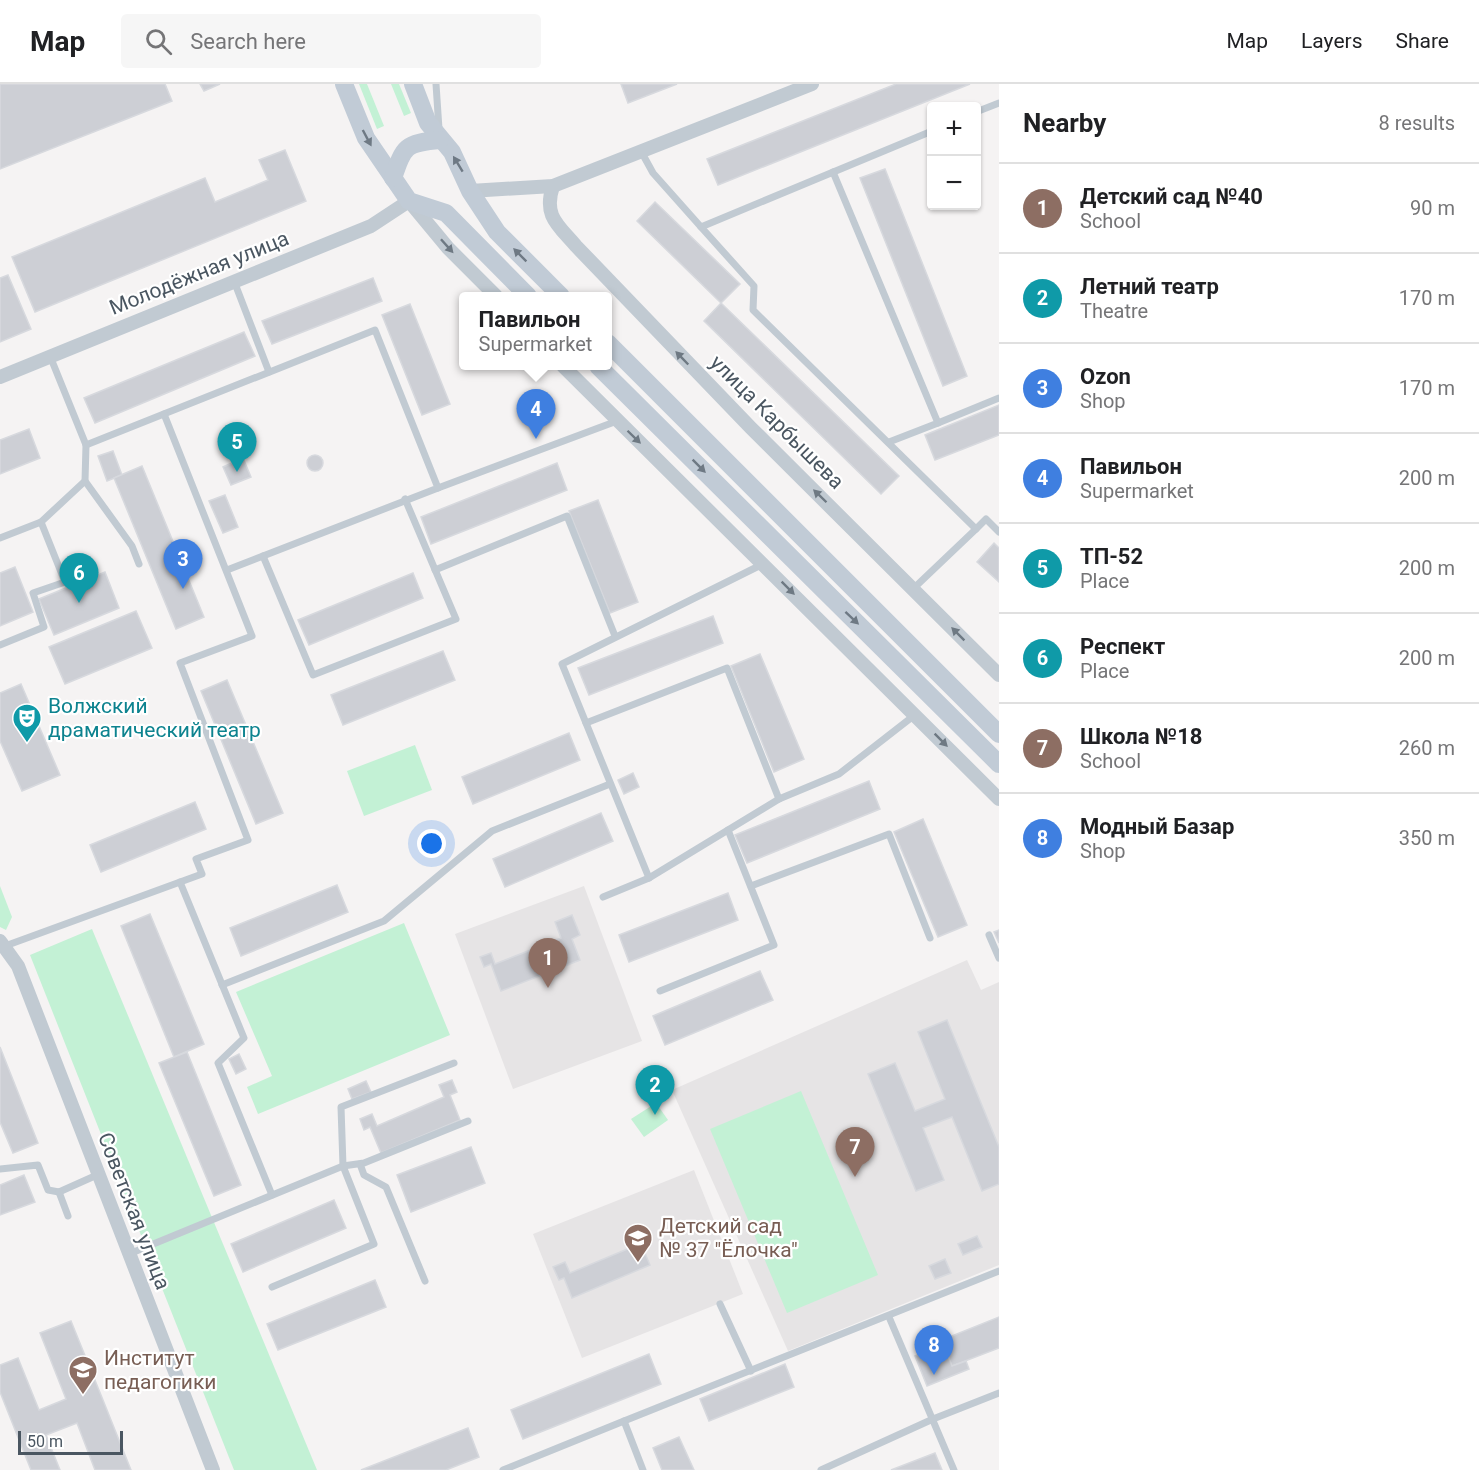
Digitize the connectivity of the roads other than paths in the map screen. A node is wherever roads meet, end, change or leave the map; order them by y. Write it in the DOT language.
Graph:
graph roads {
  1 [pos="344,84"];
  2 [pos="413,84"];
  3 [pos="436,84"];
  4 [pos="812,84"];
  5 [pos="999,103"];
  6 [pos="981,110"];
  7 [pos="927,133"];
  8 [pos="440,140"];
  9 [pos="642,153"];
  10 [pos="833,172"];
  11 [pos="393,178"];
  12 [pos="553,186"];
  13 [pos="470,191"];
  14 [pos="409,201"];
  15 [pos="446,213"];
  16 [pos="701,226"];
  17 [pos="234,281"];
  18 [pos="490,292"];
  19 [pos="523,292"];
  20 [pos="556,292"];
  21 [pos="612,347"];
  22 [pos="50,356"];
  23 [pos="567,370"];
  24 [pos="602,370"];
  25 [pos="269,372"];
  26 [pos="0,377"];
  27 [pos="999,398"];
  28 [pos="164,414"];
  29 [pos="617,421"];
  30 [pos="938,423"];
  31 [pos="889,442"];
  32 [pos="86,445"];
  33 [pos="85,481"];
  34 [pos="438,488"];
  35 [pos="405,499"];
  36 [pos="41,522"];
  37 [pos="976,529"];
  38 [pos="999,532"];
  39 [pos="0,538"];
  40 [pos="263,556"];
  41 [pos="139,564"];
  42 [pos="763,564"];
  43 [pos="228,570"];
  44 [pos="435,570"];
  45 [pos="914,588"];
  46 [pos="615,636"];
  47 [pos="0,645"];
  48 [pos="999,675"];
  49 [pos="915,714"];
  50 [pos="586,723"];
  51 [pos="999,734"];
  52 [pos="999,764"];
  53 [pos="610,784"];
  54 [pos="779,799"];
  55 [pos="999,799"];
  56 [pos="728,830"];
  57 [pos="649,878"];
  58 [pos="180,882"];
  59 [pos="751,886"];
  60 [pos="603,897"];
  61 [pos="989,935"];
  62 [pos="930,938"];
  63 [pos="3,944"];
  64 [pos="999,958"];
  65 [pos="222,985"];
  66 [pos="660,991"];
  67 [pos="454,1063"];
  68 [pos="468,1121"];
  69 [pos="360,1164"];
  70 [pos="343,1166"];
  71 [pos="0,1169"];
  72 [pos="97,1175"];
  73 [pos="59,1192"];
  74 [pos="272,1195"];
  75 [pos="68,1216"];
  76 [pos="129,1254"];
  77 [pos="999,1271"];
  78 [pos="425,1281"];
  79 [pos="272,1287"];
  80 [pos="720,1304"];
  81 [pos="889,1317"];
  82 [pos="751,1371"];
  83 [pos="999,1393"];
  84 [pos="933,1419"];
  85 [pos="624,1420"];
  86 [pos="213,1470"];
  87 [pos="503,1470"];
  88 [pos="643,1470"];
  89 [pos="821,1470"];
  90 [pos="954,1470"];
  1 -- 11 [label="street, one-way"];
  2 -- 8 [label="street"];
  3 -- 8 [label="lane"];
  4 -- 9 [label="street"];
  5 -- 6 [label="lane"];
  7 -- 10 [label="lane"];
  8 -- 11 [label="street"];
  13 -- 8 [label="street, one-way"];
  9 -- 12 [label="street"];
  9 -- 16 [label="lane"];
  10 -- 16 [label="lane"];
  10 -- 30 [label="lane"];
  11 -- 14 [label="street"];
  12 -- 13 [label="street"];
  45 -- 12 [label="street, улица Карбышева, one-way"];
  13 -- 15 [label="street"];
  20 -- 13 [label="street, one-way"];
  14 -- 15 [label="street"];
  14 -- 17 [label="street, Молодёжная улица"];
  14 -- 18 [label="street, one-way"];
  15 -- 19 [label="street"];
  16 -- 31 [label="lane"];
  17 -- 22 [label="street, Молодёжная улица"];
  17 -- 25 [label="lane"];
  21 -- 51 [label="street"];
  22 -- 26 [label="street, Молодёжная улица"];
  22 -- 32 [label="lane"];
  23 -- 29 [label="street"];
  24 -- 52 [label="street, one-way"];
  25 -- 28 [label="lane"];
  25 -- 34 [label="lane"];
  27 -- 30 [label="lane"];
  28 -- 32 [label="lane"];
  28 -- 43 [label="lane"];
  29 -- 34 [label="lane"];
  29 -- 42 [label="street, one-way"];
  30 -- 31 [label="lane"];
  31 -- 37 [label="lane"];
  32 -- 33 [label="lane"];
  33 -- 36 [label="lane"];
  33 -- 41 [label="lane"];
  34 -- 35 [label="lane"];
  35 -- 40 [label="lane"];
  35 -- 44 [label="lane"];
  36 -- 39 [label="lane"];
  36 -- 47 [label="lane"];
  37 -- 38 [label="lane"];
  37 -- 45 [label="lane"];
  40 -- 43 [label="lane"];
  40 -- 44 [label="lane"];
  42 -- 46 [label="lane"];
  42 -- 49 [label="street, one-way"];
  43 -- 58 [label="lane"];
  44 -- 46 [label="lane"];
  48 -- 45 [label="street, улица Карбышева, one-way"];
  46 -- 50 [label="lane"];
  49 -- 54 [label="lane"];
  49 -- 55 [label="street, one-way"];
  50 -- 53 [label="lane"];
  50 -- 54 [label="lane"];
  53 -- 57 [label="lane"];
  53 -- 65 [label="lane"];
  54 -- 56 [label="lane"];
  56 -- 57 [label="lane"];
  56 -- 59 [label="lane"];
  57 -- 60 [label="lane"];
  58 -- 63 [label="lane"];
  58 -- 65 [label="lane"];
  59 -- 62 [label="lane"];
  59 -- 66 [label="lane"];
  61 -- 64 [label="lane"];
  63 -- 72 [label="street, Советская улица"];
  65 -- 74 [label="lane"];
  67 -- 70 [label="lane"];
  68 -- 69 [label="lane"];
  69 -- 70 [label="lane"];
  69 -- 78 [label="lane"];
  70 -- 74 [label="lane"];
  70 -- 79 [label="lane"];
  71 -- 73 [label="lane"];
  72 -- 73 [label="lane"];
  72 -- 76 [label="street, Советская улица"];
  73 -- 75 [label="lane"];
  74 -- 76 [label="lane"];
  76 -- 86 [label="street, Советская улица"];
  77 -- 81 [label="lane"];
  80 -- 82 [label="lane"];
  81 -- 82 [label="lane"];
  81 -- 84 [label="lane"];
  82 -- 85 [label="lane"];
  83 -- 84 [label="lane"];
  84 -- 89 [label="lane"];
  84 -- 90 [label="lane"];
  85 -- 87 [label="lane"];
  85 -- 88 [label="lane"];
}
